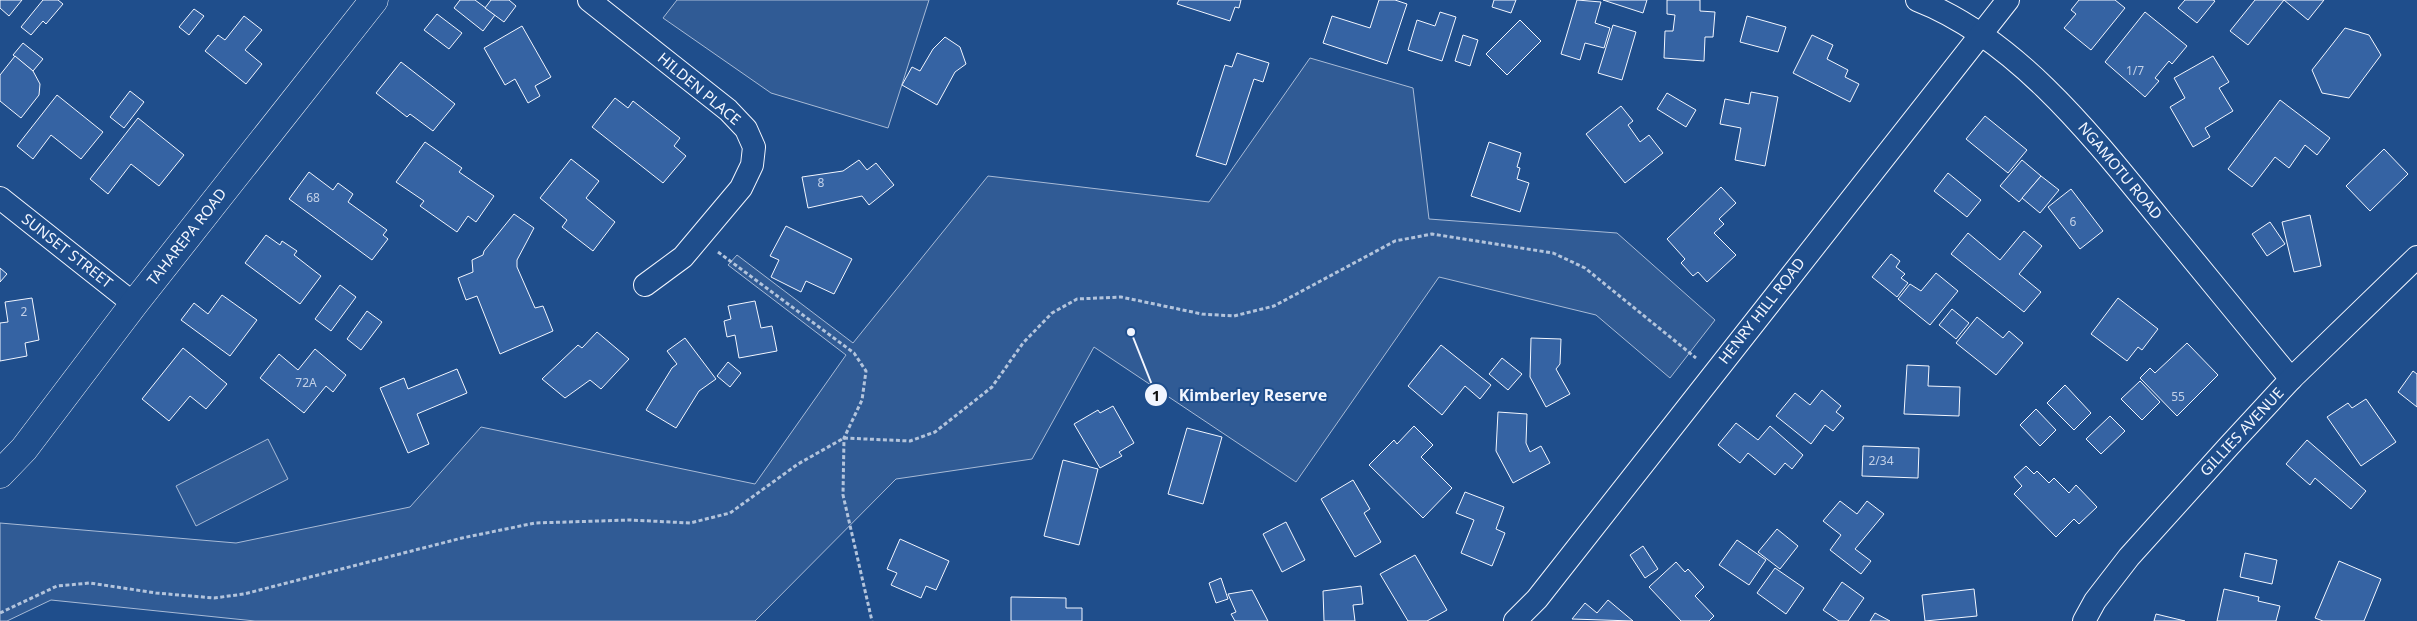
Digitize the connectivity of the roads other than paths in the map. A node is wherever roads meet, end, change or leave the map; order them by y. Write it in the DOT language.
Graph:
graph roads {
  1 [pos="374,0"];
  2 [pos="589,0"];
  3 [pos="1917,0"];
  4 [pos="2008,0"];
  5 [pos="1982,34"];
  6 [pos="0,198"];
  7 [pos="2417,257"];
  8 [pos="645,285"];
  9 [pos="134,304"];
  10 [pos="2291,379"];
  11 [pos="0,474"];
  12 [pos="1515,621"];
  13 [pos="2084,621"];
  1 -- 9 [label="street, TAHAREPA ROAD"];
  2 -- 8 [label="street, HILDEN PLACE"];
  3 -- 5 [label="street, NGAMOTU ROAD"];
  4 -- 5 [label="street, HENRY HILL ROAD"];
  5 -- 10 [label="street, NGAMOTU ROAD"];
  5 -- 12 [label="street, HENRY HILL ROAD"];
  6 -- 9 [label="street, SUNSET STREET"];
  7 -- 10 [label="street, GILLIES AVENUE"];
  9 -- 11 [label="street, TAHAREPA ROAD"];
  10 -- 13 [label="street, GILLIES AVENUE"];
}
